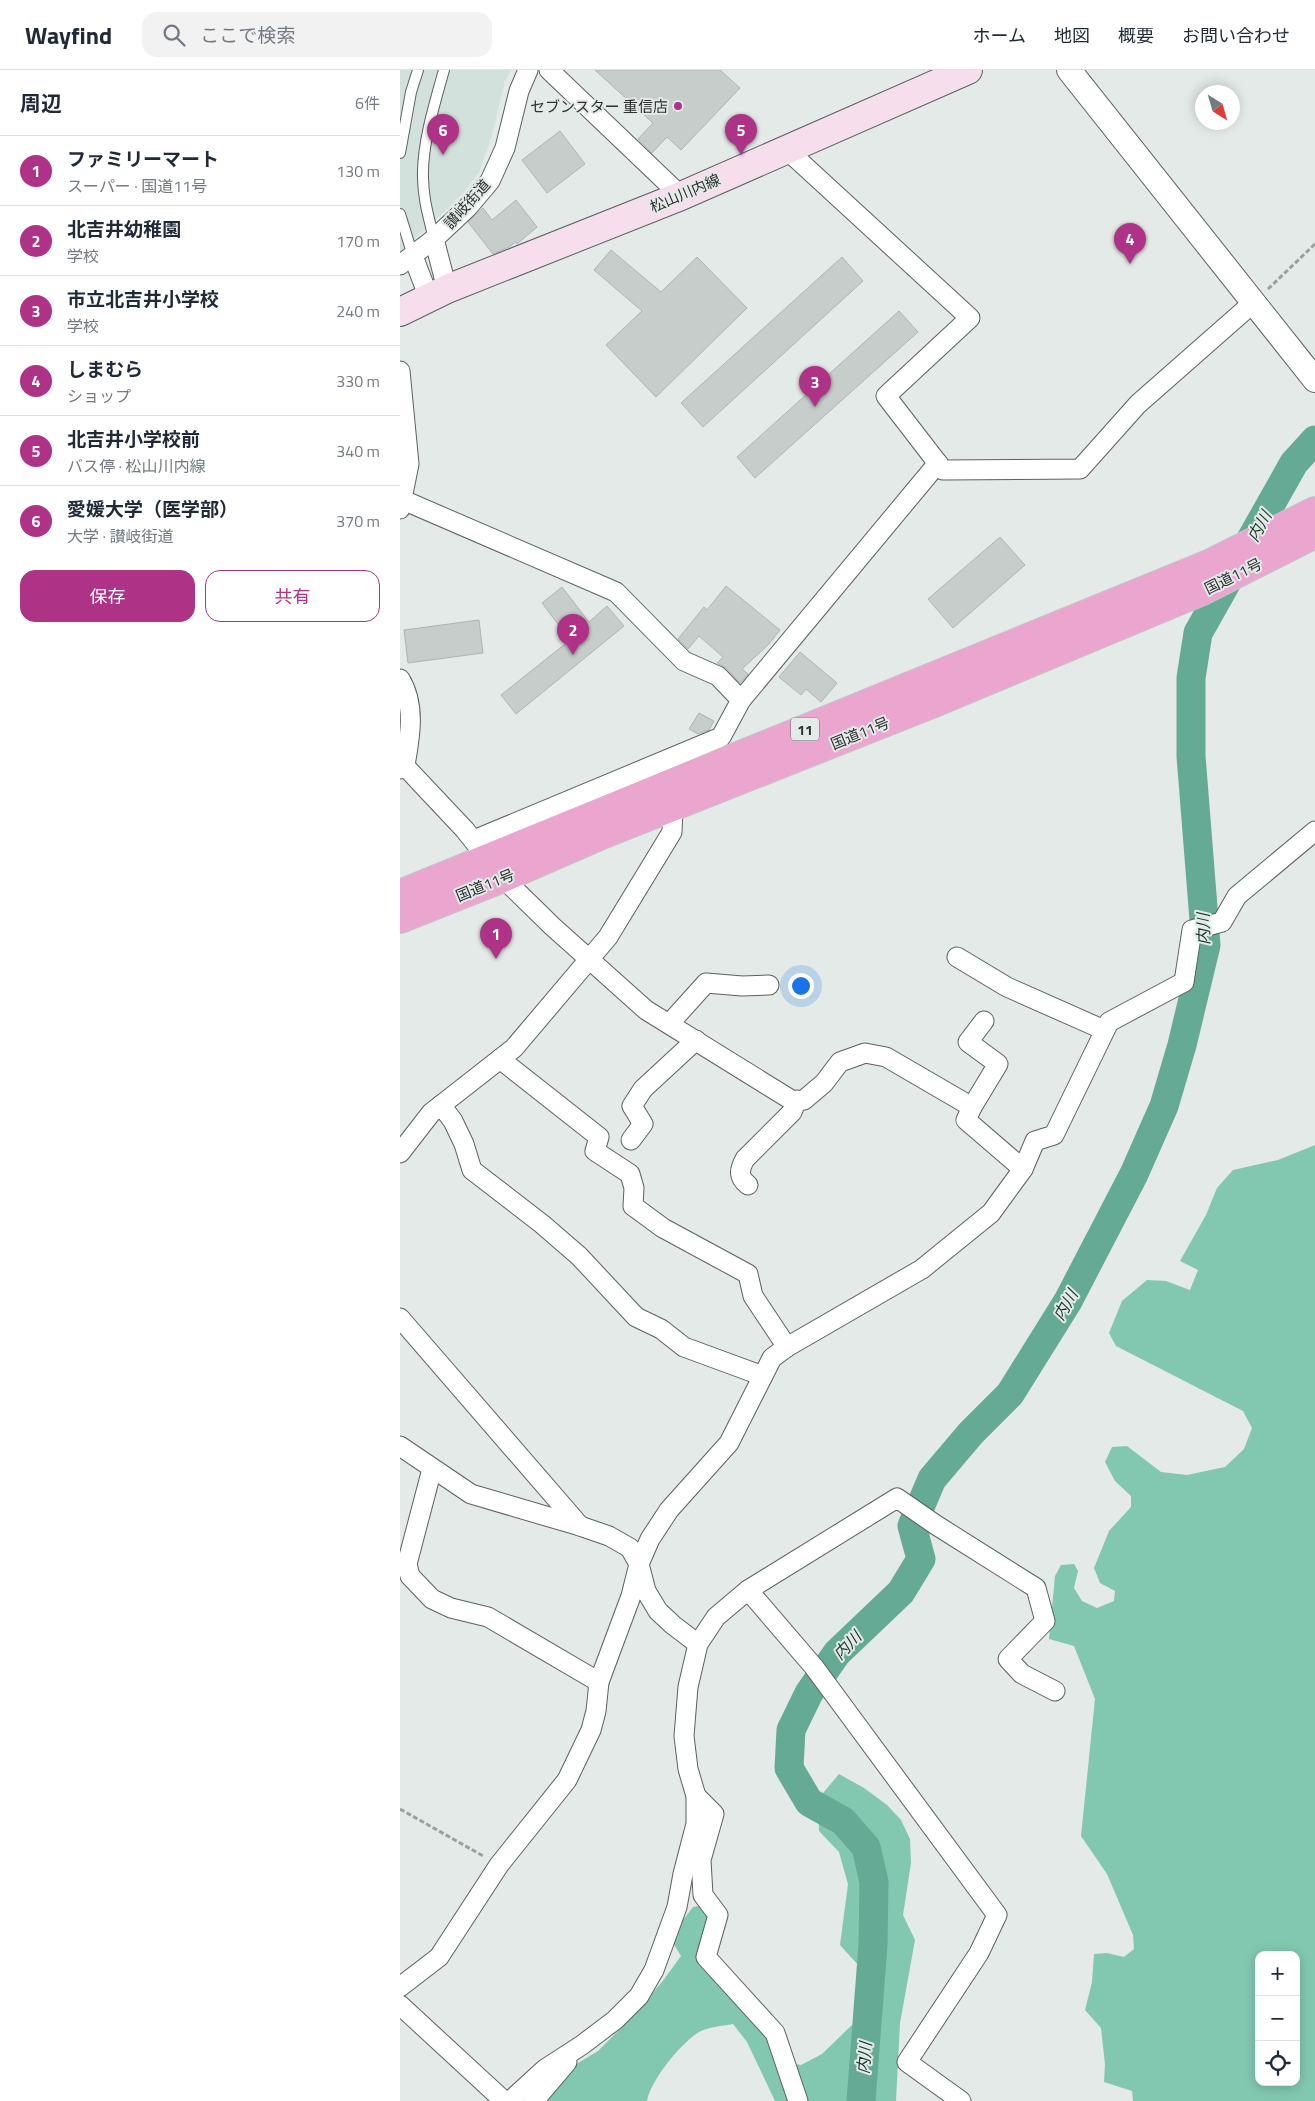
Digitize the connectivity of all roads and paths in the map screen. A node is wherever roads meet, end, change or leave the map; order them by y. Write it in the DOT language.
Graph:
graph roads {
  1 [pos="418,70"];
  2 [pos="444,70"];
  3 [pos="528,70"];
  4 [pos="549,70"];
  5 [pos="968,70"];
  6 [pos="1069,70"];
  7 [pos="786,150"];
  8 [pos="400,153"];
  9 [pos="682,196"];
  10 [pos="400,214"];
  11 [pos="434,238"];
  12 [pos="1315,244"];
  13 [pos="406,260"];
  14 [pos="438,293"];
  15 [pos="1254,302"];
  16 [pos="400,312"];
  17 [pos="400,371"];
  18 [pos="1313,374"];
  19 [pos="938,463"];
  20 [pos="401,505"];
  21 [pos="1315,511"];
  22 [pos="1315,534"];
  23 [pos="400,679"];
  24 [pos="741,700"];
  25 [pos="402,765"];
  26 [pos="674,808"];
  27 [pos="1315,831"];
  28 [pos="488,859"];
  29 [pos="400,894"];
  30 [pos="400,919"];
  31 [pos="957,957"];
  32 [pos="589,958"];
  33 [pos="769,985"];
  34 [pos="984,1020"];
  35 [pos="669,1024"];
  36 [pos="1104,1030"];
  37 [pos="696,1040"];
  38 [pos="500,1059"];
  39 [pos="797,1100"];
  40 [pos="441,1105"];
  41 [pos="972,1107"];
  42 [pos="632,1140"];
  43 [pos="400,1153"];
  44 [pos="1023,1169"];
  45 [pos="748,1185"];
  46 [pos="400,1318"];
  47 [pos="787,1347"];
  48 [pos="763,1376"];
  49 [pos="400,1446"];
  50 [pos="432,1469"];
  51 [pos="580,1526"];
  52 [pos="639,1564"];
  53 [pos="748,1590"];
  54 [pos="698,1644"];
  55 [pos="599,1682"];
  56 [pos="1055,1691"];
  57 [pos="696,1796"];
  58 [pos="400,1809"];
  59 [pos="499,1865"];
  60 [pos="400,1987"];
  61 [pos="400,2005"];
  62 [pos="582,2046"];
  63 [pos="504,2101"];
  64 [pos="510,2101"];
  65 [pos="534,2101"];
  66 [pos="798,2101"];
  67 [pos="960,2101"];
  1 -- 8 [label="lane"];
  2 -- 11 [label="lane"];
  3 -- 11 [label="street, 讃岐街道"];
  4 -- 9 [label="street"];
  5 -- 7 [label="main road, 松山川内線"];
  6 -- 15 [label="street"];
  7 -- 9 [label="main road, 松山川内線"];
  7 -- 19 [label="street"];
  9 -- 14 [label="main road, 松山川内線"];
  10 -- 13 [label="lane"];
  11 -- 13 [label="street, 讃岐街道"];
  11 -- 14 [label="street"];
  12 -- 15 [label="path"];
  13 -- 14 [label="street"];
  14 -- 16 [label="main road, 松山川内線"];
  15 -- 18 [label="street"];
  15 -- 19 [label="street"];
  17 -- 20 [label="street"];
  19 -- 24 [label="street"];
  20 -- 24 [label="street"];
  21 -- 28 [label="highway, 国道11号 / 11"];
  22 -- 26 [label="highway, 国道11号 / 11"];
  23 -- 25 [label="street"];
  24 -- 28 [label="street"];
  25 -- 28 [label="street"];
  26 -- 28 [label="highway, 国道11号 / 11"];
  26 -- 32 [label="street"];
  27 -- 36 [label="street"];
  28 -- 29 [label="highway, 国道11号 / 11"];
  28 -- 30 [label="highway, 国道11号 / 11"];
  28 -- 32 [label="street"];
  31 -- 36 [label="street"];
  32 -- 35 [label="street"];
  32 -- 38 [label="street"];
  33 -- 35 [label="street"];
  34 -- 41 [label="street"];
  35 -- 37 [label="street"];
  36 -- 44 [label="street"];
  37 -- 39 [label="street"];
  37 -- 42 [label="street"];
  38 -- 40 [label="street"];
  38 -- 47 [label="street"];
  39 -- 41 [label="street"];
  39 -- 45 [label="street"];
  40 -- 43 [label="street"];
  40 -- 48 [label="street"];
  41 -- 44 [label="street"];
  44 -- 47 [label="street"];
  46 -- 51 [label="street"];
  47 -- 48 [label="street"];
  48 -- 52 [label="street"];
  49 -- 50 [label="street"];
  50 -- 51 [label="street"];
  50 -- 55 [label="street"];
  51 -- 52 [label="street"];
  52 -- 54 [label="street"];
  52 -- 55 [label="street"];
  53 -- 54 [label="street"];
  53 -- 56 [label="street"];
  53 -- 67 [label="street"];
  54 -- 57 [label="street"];
  55 -- 59 [label="street"];
  57 -- 62 [label="street"];
  57 -- 66 [label="street"];
  58 -- 59 [label="path"];
  59 -- 60 [label="street"];
  61 -- 63 [label="street"];
  62 -- 64 [label="street"];
  62 -- 65 [label="street"];
}
